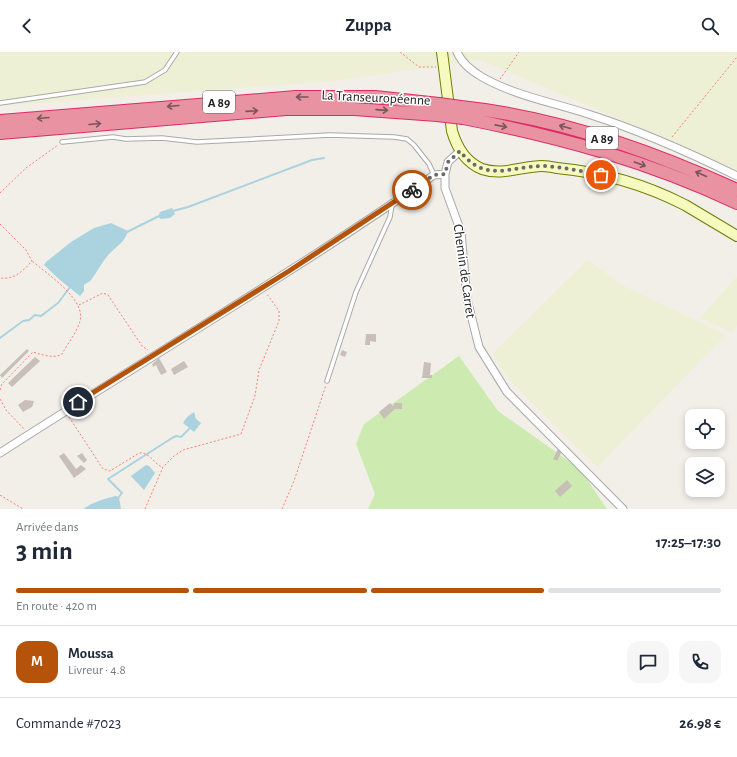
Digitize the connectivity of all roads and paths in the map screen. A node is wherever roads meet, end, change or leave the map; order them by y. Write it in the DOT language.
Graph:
graph roads {
  1 [pos="177,52"];
  2 [pos="400,52"];
  3 [pos="442,52"];
  4 [pos="457,52"];
  5 [pos="519,52"];
  6 [pos="737,57"];
  7 [pos="444,66"];
  8 [pos="496,84"];
  9 [pos="0,103"];
  10 [pos="438,110"];
  11 [pos="462,113"];
  12 [pos="0,122"];
  13 [pos="0,133"];
  14 [pos="62,142"];
  15 [pos="666,144"];
  16 [pos="460,151"];
  17 [pos="445,174"];
  18 [pos="434,175"];
  19 [pos="737,176"];
  20 [pos="737,190"];
  21 [pos="0,193"];
  22 [pos="737,203"];
  23 [pos="393,204"];
  24 [pos="0,224"];
  25 [pos="737,236"];
  26 [pos="32,261"];
  27 [pos="0,278"];
  28 [pos="265,286"];
  29 [pos="79,305"];
  30 [pos="149,351"];
  31 [pos="327,381"];
  32 [pos="0,390"];
  33 [pos="0,400"];
  34 [pos="67,409"];
  35 [pos="28,434"];
  36 [pos="0,453"];
  37 [pos="162,467"];
  38 [pos="0,496"];
  39 [pos="23,509"];
  40 [pos="145,509"];
  41 [pos="282,509"];
  42 [pos="623,509"];
  1 -- 9 [label="lane"];
  2 -- 7 [label="path"];
  3 -- 7 [label="street"];
  4 -- 8 [label="street"];
  5 -- 8 [label="path"];
  6 -- 15 [label="path"];
  7 -- 16 [label="street"];
  8 -- 15 [label="street"];
  10 -- 11 [label="highway, La Transeuropéenne / A 89, bridge"];
  10 -- 12 [label="highway, La Transeuropéenne / A 89, one-way"];
  13 -- 10 [label="highway, La Transeuropéenne / A 89, one-way"];
  20 -- 11 [label="highway, La Transeuropéenne / A 89, one-way"];
  11 -- 22 [label="highway, La Transeuropéenne / A 89, one-way"];
  14 -- 18 [label="lane"];
  14 -- 21 [label="path"];
  15 -- 19 [label="street"];
  16 -- 17 [label="street"];
  16 -- 25 [label="street"];
  17 -- 18 [label="street"];
  17 -- 42 [label="street, Chemin de Carret"];
  18 -- 23 [label="street"];
  23 -- 28 [label="street"];
  23 -- 31 [label="lane"];
  24 -- 26 [label="path"];
  26 -- 27 [label="path"];
  26 -- 29 [label="path"];
  28 -- 34 [label="street"];
  28 -- 37 [label="path"];
  29 -- 30 [label="path"];
  29 -- 32 [label="path"];
  31 -- 41 [label="path"];
  33 -- 35 [label="path"];
  34 -- 35 [label="street"];
  34 -- 37 [label="path"];
  35 -- 36 [label="street"];
  37 -- 40 [label="path"];
  38 -- 39 [label="path"];
}
